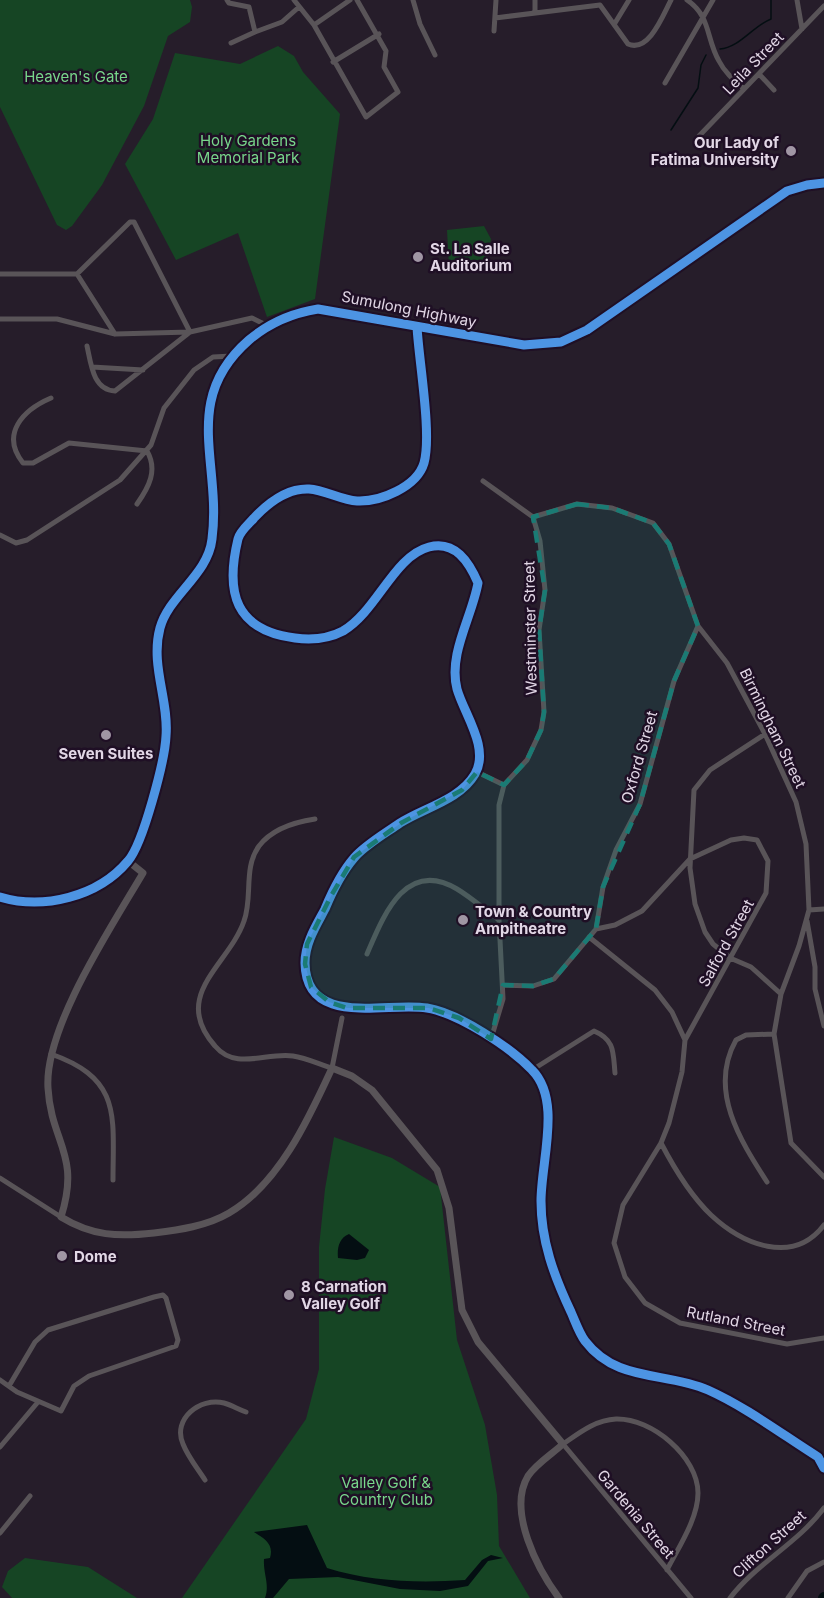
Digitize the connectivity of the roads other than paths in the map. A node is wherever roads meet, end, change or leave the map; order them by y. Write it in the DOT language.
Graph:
graph roads {
  1 [pos="227,0"];
  2 [pos="294,0"];
  3 [pos="350,0"];
  4 [pos="357,0"];
  5 [pos="413,0"];
  6 [pos="496,0"];
  7 [pos="535,0"];
  8 [pos="629,0"];
  9 [pos="671,0"];
  10 [pos="687,0"];
  11 [pos="713,0"];
  12 [pos="796,0"];
  13 [pos="824,6"];
  14 [pos="299,8"];
  15 [pos="535,12"];
  16 [pos="704,16"];
  17 [pos="495,18"];
  18 [pos="615,23"];
  19 [pos="314,25"];
  20 [pos="802,29"];
  21 [pos="494,30"];
  22 [pos="255,32"];
  23 [pos="379,34"];
  24 [pos="231,43"];
  25 [pos="435,55"];
  26 [pos="333,62"];
  27 [pos="759,74"];
  28 [pos="664,83"];
  29 [pos="744,89"];
  30 [pos="774,90"];
  31 [pos="699,136"];
  32 [pos="824,183"];
  33 [pos="0,274"];
  34 [pos="77,274"];
  35 [pos="0,319"];
  36 [pos="417,327"];
  37 [pos="266,328"];
  38 [pos="190,332"];
  39 [pos="115,334"];
  40 [pos="87,346"];
  41 [pos="232,356"];
  42 [pos="92,367"];
  43 [pos="143,370"];
  44 [pos="51,398"];
  45 [pos="147,450"];
  46 [pos="483,481"];
  47 [pos="137,504"];
  48 [pos="533,517"];
  49 [pos="0,535"];
  50 [pos="698,626"];
  51 [pos="765,734"];
  52 [pos="477,772"];
  53 [pos="504,785"];
  54 [pos="315,819"];
  55 [pos="690,859"];
  56 [pos="128,861"];
  57 [pos="0,897"];
  58 [pos="824,909"];
  59 [pos="809,910"];
  60 [pos="807,919"];
  61 [pos="499,920"];
  62 [pos="596,929"];
  63 [pos="589,937"];
  64 [pos="367,954"];
  65 [pos="730,958"];
  66 [pos="503,985"];
  67 [pos="781,994"];
  68 [pos="342,1018"];
  69 [pos="824,1026"];
  70 [pos="774,1034"];
  71 [pos="491,1039"];
  72 [pos="685,1040"];
  73 [pos="51,1054"];
  74 [pos="332,1068"];
  75 [pos="532,1070"];
  76 [pos="615,1072"];
  77 [pos="661,1143"];
  78 [pos="824,1177"];
  79 [pos="0,1178"];
  80 [pos="113,1180"];
  81 [pos="767,1182"];
  82 [pos="61,1217"];
  83 [pos="824,1225"];
  84 [pos="824,1338"];
  85 [pos="0,1380"];
  86 [pos="9,1386"];
  87 [pos="38,1402"];
  88 [pos="246,1412"];
  89 [pos="563,1444"];
  90 [pos="0,1447"];
  91 [pos="824,1468"];
  92 [pos="205,1480"];
  93 [pos="30,1496"];
  94 [pos="824,1508"];
  95 [pos="0,1533"];
  96 [pos="824,1562"];
  97 [pos="667,1570"];
  98 [pos="559,1598"];
  99 [pos="691,1598"];
  100 [pos="730,1598"];
  101 [pos="788,1598"];
  1 -- 22 [label="street"];
  2 -- 14 [label="street"];
  3 -- 19 [label="street"];
  4 -- 23 [label="street"];
  5 -- 25 [label="street"];
  6 -- 17 [label="street"];
  7 -- 15 [label="street"];
  8 -- 18 [label="street"];
  9 -- 18 [label="street"];
  10 -- 16 [label="street"];
  11 -- 16 [label="street"];
  12 -- 20 [label="street"];
  13 -- 20 [label="street, Leila Street"];
  14 -- 19 [label="street"];
  14 -- 22 [label="street"];
  15 -- 17 [label="street"];
  15 -- 18 [label="street"];
  16 -- 28 [label="street"];
  16 -- 29 [label="street"];
  17 -- 21 [label="street"];
  19 -- 26 [label="street"];
  20 -- 27 [label="street, Leila Street"];
  22 -- 24 [label="street"];
  23 -- 26 [label="street"];
  23 -- 26 [label="street"];
  27 -- 29 [label="street, Leila Street"];
  27 -- 30 [label="street"];
  29 -- 31 [label="street, Leila Street"];
  32 -- 36 [label="main road, Sumulong Highway"];
  33 -- 34 [label="street"];
  34 -- 38 [label="street"];
  34 -- 39 [label="street"];
  35 -- 39 [label="street"];
  36 -- 37 [label="main road, Sumulong Highway"];
  36 -- 52 [label="street"];
  37 -- 38 [label="street"];
  37 -- 41 [label="main road, Sumulong Highway"];
  38 -- 39 [label="street"];
  38 -- 43 [label="street"];
  40 -- 42 [label="street"];
  41 -- 45 [label="street"];
  41 -- 56 [label="main road, Sumulong Highway"];
  42 -- 43 [label="street"];
  42 -- 43 [label="street"];
  44 -- 45 [label="street"];
  45 -- 47 [label="street"];
  45 -- 49 [label="street"];
  46 -- 48 [label="street"];
  48 -- 50 [label="street, Birmingham Street"];
  48 -- 53 [label="street, Westminster Street"];
  50 -- 51 [label="street, Birmingham Street"];
  50 -- 62 [label="street, Oxford Street"];
  51 -- 55 [label="street"];
  51 -- 59 [label="street, Birmingham Street"];
  52 -- 53 [label="street"];
  52 -- 71 [label="street"];
  53 -- 61 [label="street"];
  54 -- 74 [label="street"];
  55 -- 62 [label="street, Salford Street"];
  55 -- 65 [label="street"];
  55 -- 65 [label="street, Salford Street"];
  56 -- 57 [label="main road, Sumulong Highway"];
  56 -- 73 [label="street"];
  58 -- 59 [label="street"];
  59 -- 60 [label="street, Birmingham Street"];
  60 -- 67 [label="street, Birmingham Street"];
  60 -- 69 [label="street"];
  61 -- 64 [label="street"];
  61 -- 66 [label="street"];
  62 -- 63 [label="street"];
  63 -- 66 [label="street"];
  63 -- 72 [label="street"];
  65 -- 67 [label="street"];
  65 -- 72 [label="street, Salford Street"];
  66 -- 71 [label="street"];
  67 -- 70 [label="street, Birmingham Street"];
  68 -- 74 [label="street"];
  70 -- 78 [label="street, Birmingham Street"];
  70 -- 81 [label="street"];
  71 -- 75 [label="street"];
  72 -- 77 [label="street, Rutland Street"];
  73 -- 80 [label="street"];
  73 -- 82 [label="street"];
  74 -- 82 [label="street"];
  74 -- 89 [label="street"];
  75 -- 76 [label="street"];
  75 -- 91 [label="street"];
  77 -- 83 [label="street"];
  77 -- 84 [label="street, Rutland Street"];
  79 -- 82 [label="street"];
  85 -- 86 [label="street"];
  86 -- 87 [label="street"];
  86 -- 87 [label="street"];
  87 -- 90 [label="street"];
  88 -- 92 [label="street"];
  89 -- 97 [label="street, Gardenia Street"];
  89 -- 97 [label="street"];
  89 -- 98 [label="street"];
  93 -- 95 [label="street"];
  94 -- 100 [label="street, Clifton Street"];
  96 -- 101 [label="street"];
  97 -- 99 [label="street, Gardenia Street"];
}
